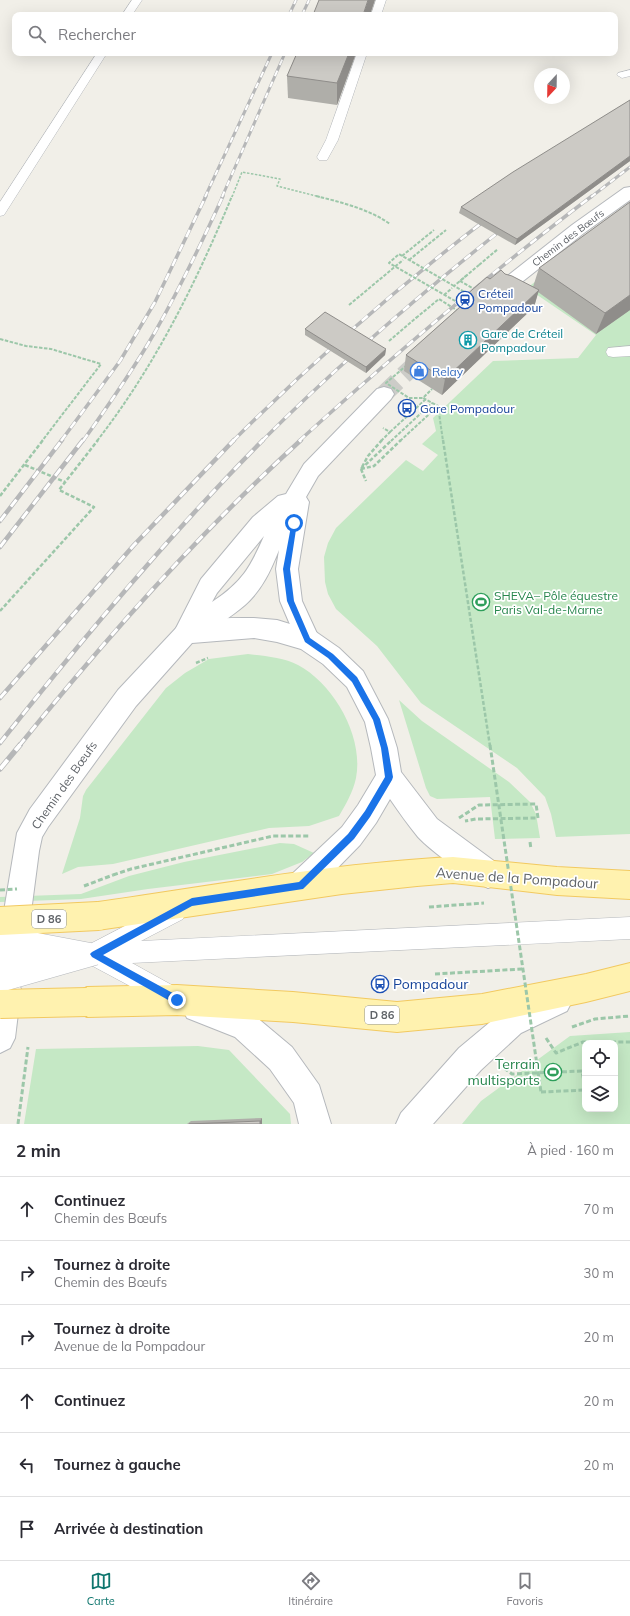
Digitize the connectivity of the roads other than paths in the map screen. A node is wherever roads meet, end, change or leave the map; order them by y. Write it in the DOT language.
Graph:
graph roads {
  1 [pos="137,0"];
  2 [pos="381,0"];
  3 [pos="129,12"];
  4 [pos="377,12"];
  5 [pos="100,56"];
  6 [pos="361,56"];
  7 [pos="323,157"];
  8 [pos="630,192"];
  9 [pos="0,212"];
  10 [pos="507,285"];
  11 [pos="630,351"];
  12 [pos="613,352"];
  13 [pos="384,394"];
  14 [pos="300,489"];
  15 [pos="186,634"];
  16 [pos="308,640"];
  17 [pos="389,777"];
  18 [pos="488,874"];
  19 [pos="630,885"];
  20 [pos="300,886"];
  21 [pos="192,902"];
  22 [pos="0,921"];
  23 [pos="630,928"];
  24 [pos="0,937"];
  25 [pos="94,954"];
  26 [pos="0,959"];
  27 [pos="630,977"];
  28 [pos="0,981"];
  29 [pos="586,988"];
  30 [pos="177,1000"];
  31 [pos="0,1004"];
  32 [pos="0,1038"];
  33 [pos="315,1124"];
  34 [pos="412,1124"];
  1 -- 3 [label="lane"];
  2 -- 4 [label="lane"];
  5 -- 9 [label="lane"];
  6 -- 7 [label="lane"];
  8 -- 10 [label="street, Chemin des Bœufs"];
  11 -- 12 [label="lane"];
  13 -- 14 [label="street, Chemin des Bœufs"];
  14 -- 15 [label="street, Chemin des Bœufs"];
  14 -- 15 [label="street, Chemin des Bœufs"];
  14 -- 16 [label="street, Chemin des Bœufs"];
  15 -- 16 [label="street"];
  15 -- 32 [label="street, Chemin des Bœufs"];
  16 -- 17 [label="street"];
  17 -- 18 [label="street"];
  17 -- 20 [label="street"];
  18 -- 19 [label="main road, Avenue de la Pompadour / D 86"];
  18 -- 20 [label="main road, Avenue de la Pompadour / D 86"];
  20 -- 21 [label="main road, Avenue de la Pompadour / D 86"];
  21 -- 22 [label="main road, Avenue de la Pompadour / D 86, bridge"];
  21 -- 25 [label="lane"];
  23 -- 25 [label="lane"];
  24 -- 25 [label="lane, bridge"];
  25 -- 26 [label="lane, bridge"];
  25 -- 28 [label="lane, bridge"];
  25 -- 30 [label="lane"];
  27 -- 29 [label="main road, D 86"];
  29 -- 30 [label="main road, D 86"];
  29 -- 34 [label="street"];
  30 -- 31 [label="main road, D 86, bridge"];
  30 -- 33 [label="street"];
}
